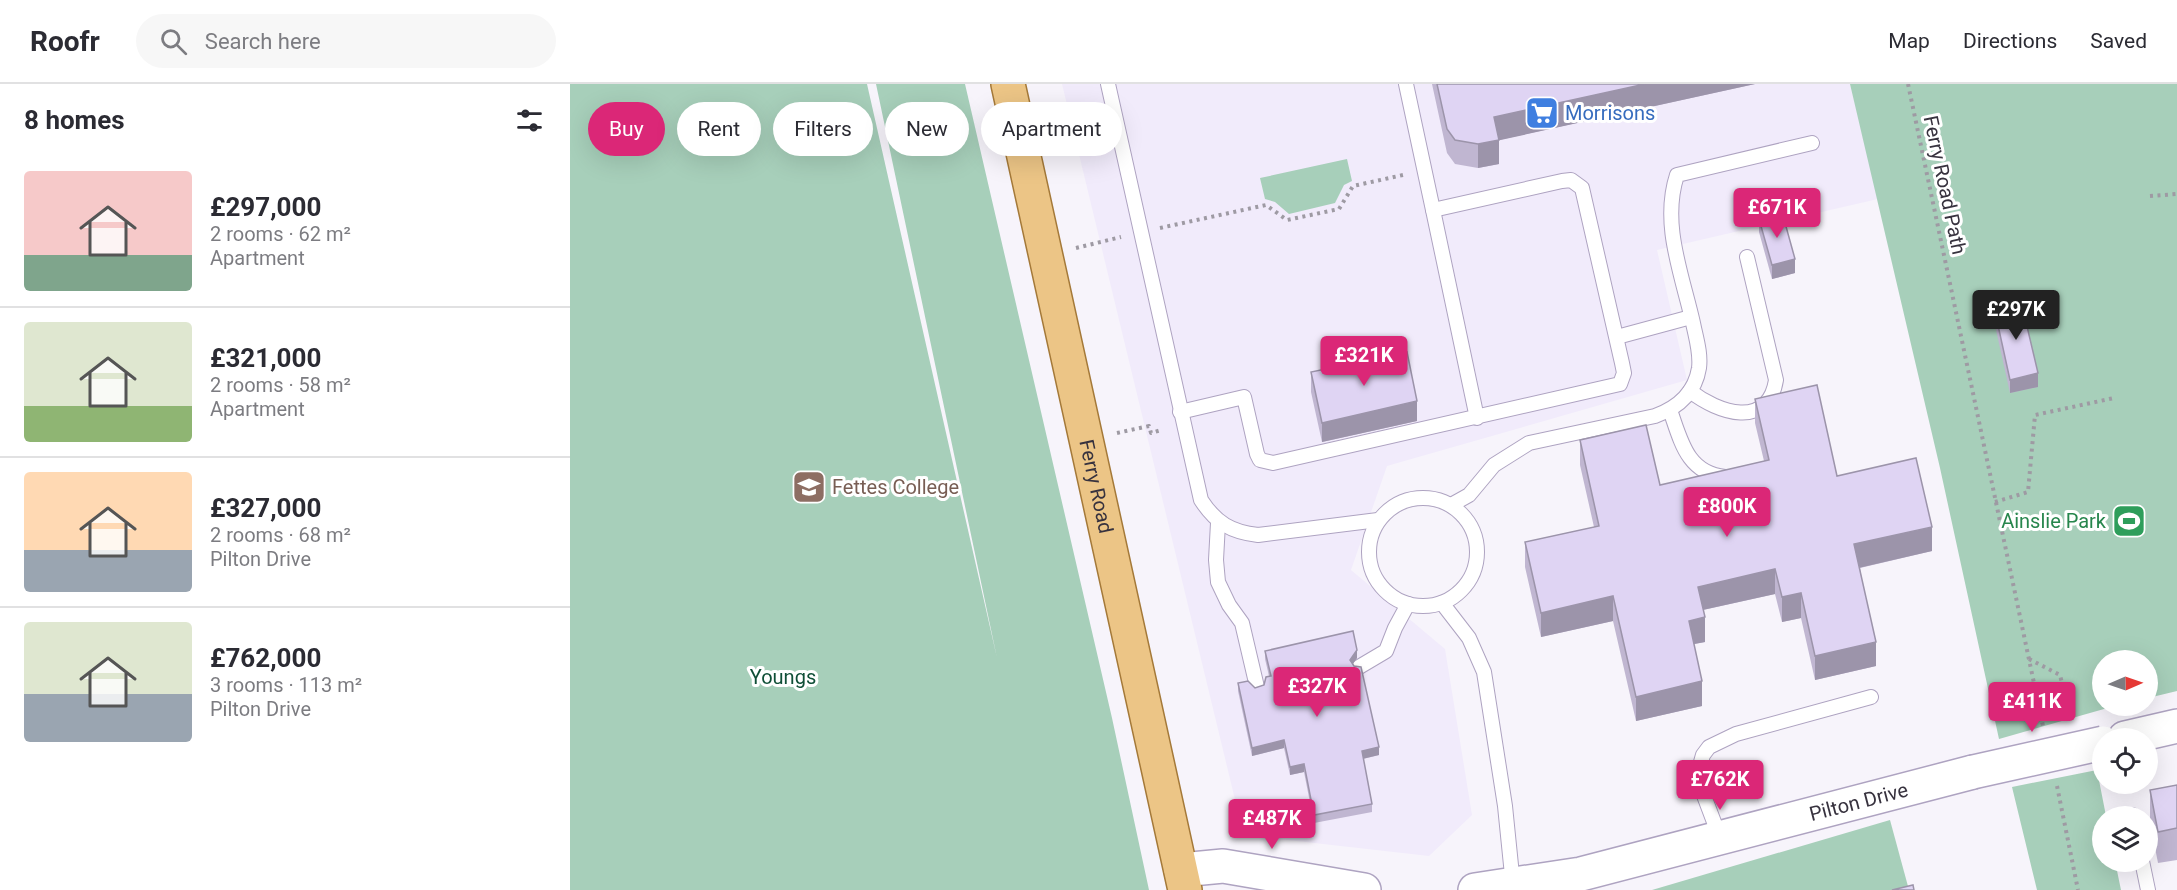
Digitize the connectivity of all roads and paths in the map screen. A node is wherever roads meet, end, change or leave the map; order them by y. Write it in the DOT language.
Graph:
graph roads {
  1 [pos="1008,84"];
  2 [pos="1108,84"];
  3 [pos="1406,84"];
  4 [pos="1908,84"];
  5 [pos="1812,143"];
  6 [pos="1424,170"];
  7 [pos="2177,194"];
  8 [pos="2150,196"];
  9 [pos="1433,210"];
  10 [pos="1141,232"];
  11 [pos="1046,254"];
  12 [pos="1747,257"];
  13 [pos="1691,317"];
  14 [pos="1617,337"];
  15 [pos="1690,391"];
  16 [pos="2114,398"];
  17 [pos="1670,410"];
  18 [pos="1181,415"];
  19 [pos="1477,418"];
  20 [pos="1088,440"];
  21 [pos="1726,477"];
  22 [pos="1995,502"];
  23 [pos="1451,505"];
  24 [pos="1378,520"];
  25 [pos="1218,523"];
  26 [pos="1442,603"];
  27 [pos="1408,604"];
  28 [pos="2029,659"];
  29 [pos="1359,666"];
  30 [pos="1257,687"];
  31 [pos="1871,697"];
  32 [pos="2081,714"];
  33 [pos="2177,726"];
  34 [pos="2044,728"];
  35 [pos="2158,730"];
  36 [pos="2092,745"];
  37 [pos="2054,774"];
  38 [pos="1720,838"];
  39 [pos="2144,872"];
  40 [pos="1183,880"];
  41 [pos="1513,885"];
  42 [pos="1340,889"];
  43 [pos="1474,890"];
  44 [pos="2078,890"];
  45 [pos="2148,890"];
  1 -- 11 [label="main road, Ferry Road"];
  2 -- 10 [label="lane"];
  3 -- 6 [label="lane"];
  4 -- 22 [label="path, Ferry Road Path"];
  5 -- 13 [label="lane"];
  6 -- 9 [label="lane"];
  6 -- 10 [label="path"];
  7 -- 8 [label="path"];
  9 -- 14 [label="lane"];
  9 -- 19 [label="lane"];
  10 -- 11 [label="path"];
  10 -- 18 [label="lane"];
  11 -- 20 [label="main road, Ferry Road"];
  12 -- 15 [label="lane"];
  13 -- 14 [label="lane"];
  13 -- 15 [label="lane"];
  14 -- 19 [label="lane"];
  15 -- 17 [label="lane"];
  16 -- 22 [label="path"];
  17 -- 21 [label="lane"];
  17 -- 23 [label="lane"];
  18 -- 19 [label="lane"];
  18 -- 20 [label="path"];
  18 -- 25 [label="lane"];
  20 -- 40 [label="main road, Ferry Road"];
  22 -- 28 [label="path, Ferry Road Path"];
  23 -- 24 [label="lane"];
  23 -- 26 [label="lane"];
  24 -- 25 [label="lane"];
  24 -- 27 [label="lane"];
  25 -- 30 [label="lane"];
  26 -- 27 [label="lane"];
  26 -- 41 [label="lane"];
  27 -- 29 [label="lane"];
  28 -- 32 [label="path"];
  28 -- 34 [label="path, Ferry Road Path"];
  31 -- 38 [label="lane"];
  33 -- 35 [label="street"];
  36 -- 38 [label="street, Pilton Drive, bridge"];
  37 -- 44 [label="path"];
  38 -- 41 [label="street, Pilton Drive"];
  39 -- 45 [label="lane"];
  40 -- 42 [label="street"];
  41 -- 43 [label="street, Pilton Drive"];
}
